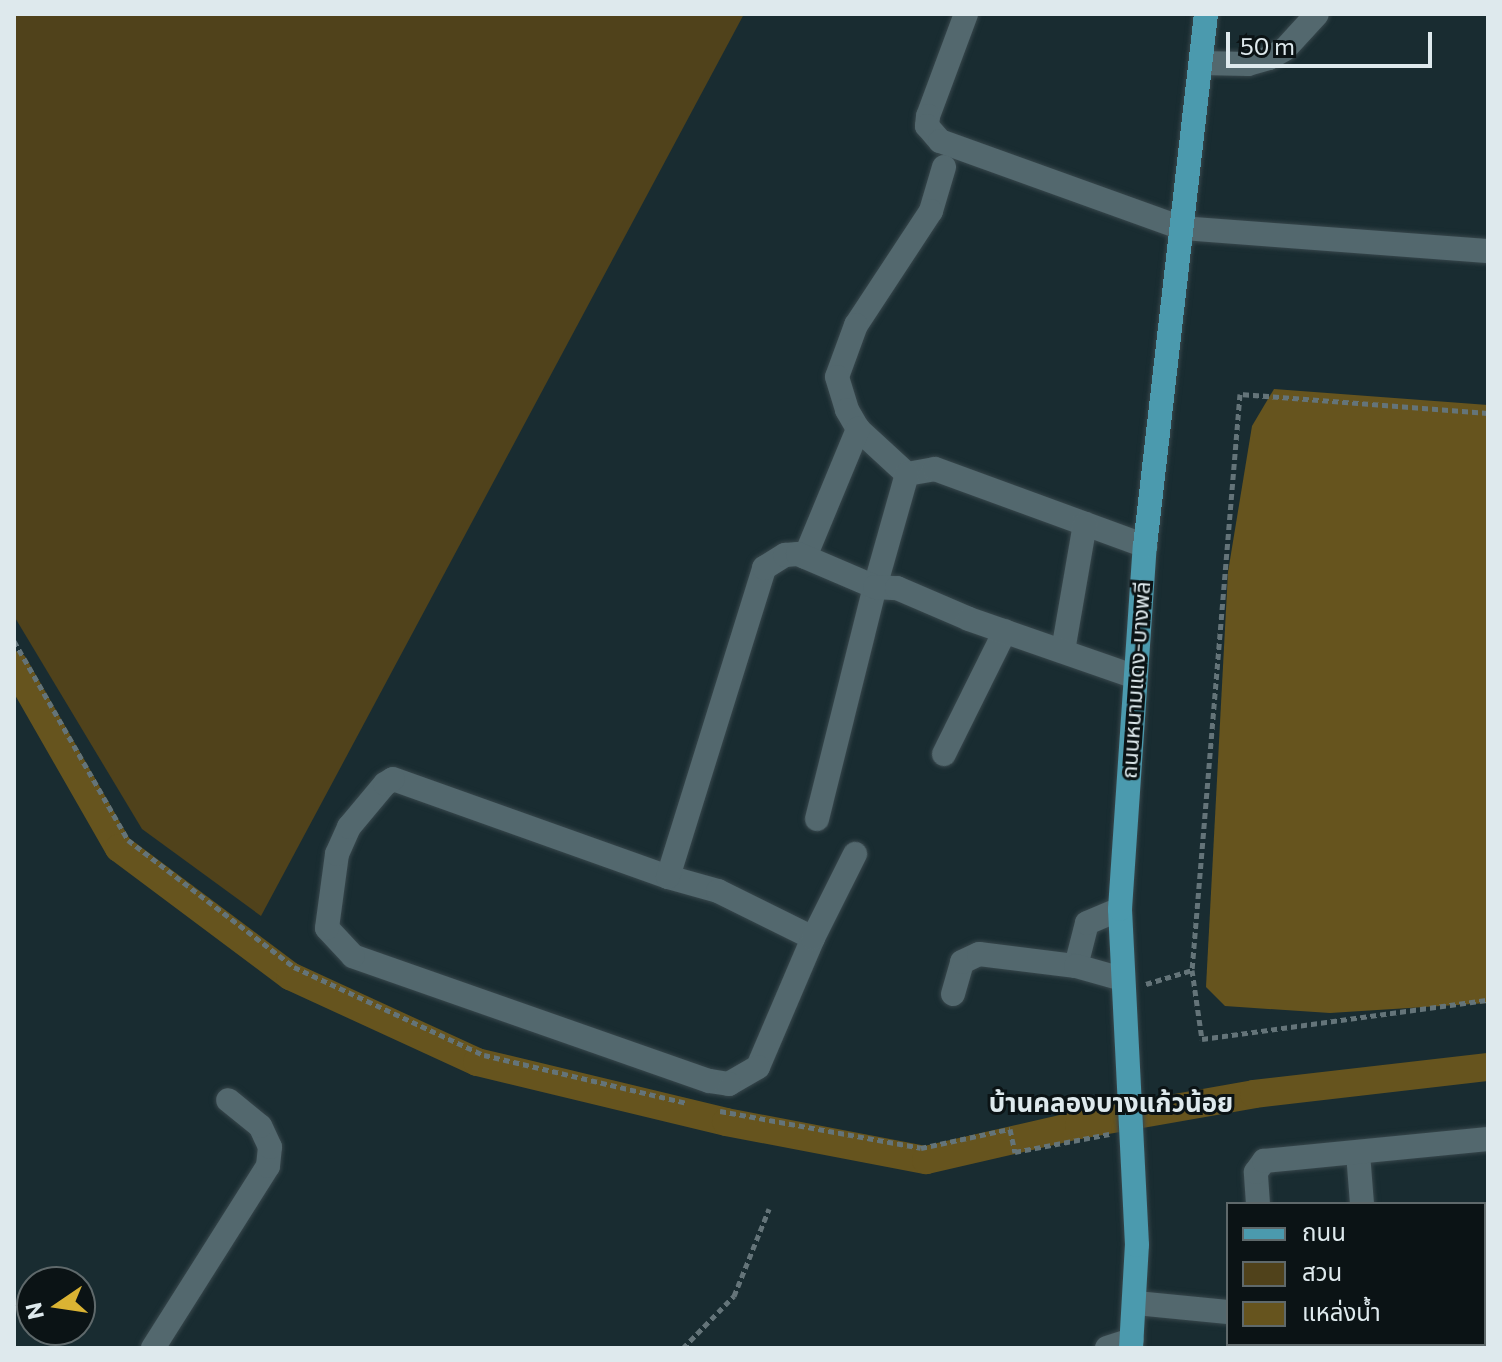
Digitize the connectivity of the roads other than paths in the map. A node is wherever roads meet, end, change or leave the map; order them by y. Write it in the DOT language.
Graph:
graph roads {
  1 [pos="966,14"];
  2 [pos="1206,14"];
  3 [pos="1317,14"];
  4 [pos="1201,63"];
  5 [pos="944,167"];
  6 [pos="1182,228"];
  7 [pos="1488,251"];
  8 [pos="858,429"];
  9 [pos="907,474"];
  10 [pos="1085,524"];
  11 [pos="1145,546"];
  12 [pos="805,557"];
  13 [pos="875,587"];
  14 [pos="1005,631"];
  15 [pos="1063,651"];
  16 [pos="1133,676"];
  17 [pos="944,754"];
  18 [pos="817,819"];
  19 [pos="855,854"];
  20 [pos="668,877"];
  21 [pos="1120,909"];
  22 [pos="813,938"];
  23 [pos="1076,966"];
  24 [pos="1122,985"];
  25 [pos="953,994"];
  26 [pos="228,1100"];
  27 [pos="1488,1139"];
  28 [pos="1358,1153"];
  29 [pos="1258,1202"];
  30 [pos="1362,1202"];
  31 [pos="1136,1303"];
  32 [pos="1226,1312"];
  33 [pos="1131,1344"];
  34 [pos="153,1348"];
  35 [pos="1107,1348"];
  1 -- 6 [label="street"];
  2 -- 4 [label="main road, ถนนหนามแดง-บางพลี"];
  3 -- 4 [label="street"];
  4 -- 6 [label="main road, ถนนหนามแดง-บางพลี"];
  5 -- 8 [label="street"];
  6 -- 7 [label="street"];
  6 -- 11 [label="main road, ถนนหนามแดง-บางพลี"];
  8 -- 9 [label="street"];
  8 -- 12 [label="street"];
  9 -- 10 [label="street"];
  9 -- 13 [label="street"];
  10 -- 11 [label="street"];
  10 -- 15 [label="street"];
  11 -- 16 [label="main road, ถนนหนามแดง-บางพลี"];
  12 -- 13 [label="street"];
  12 -- 20 [label="street"];
  13 -- 14 [label="street"];
  13 -- 18 [label="street"];
  14 -- 15 [label="street"];
  14 -- 17 [label="street"];
  15 -- 16 [label="street"];
  16 -- 21 [label="main road, ถนนหนามแดง-บางพลี"];
  19 -- 22 [label="street"];
  20 -- 22 [label="street"];
  20 -- 22 [label="street"];
  21 -- 23 [label="street"];
  21 -- 24 [label="main road, ถนนหนามแดง-บางพลี"];
  23 -- 24 [label="street"];
  23 -- 25 [label="street"];
  24 -- 31 [label="main road, ถนนหนามแดง-บางพลี"];
  26 -- 34 [label="street"];
  27 -- 28 [label="street"];
  28 -- 29 [label="street"];
  28 -- 30 [label="street"];
  31 -- 32 [label="street"];
  31 -- 33 [label="main road, ถนนหนามแดง-บางพลี"];
  33 -- 35 [label="street"];
}
